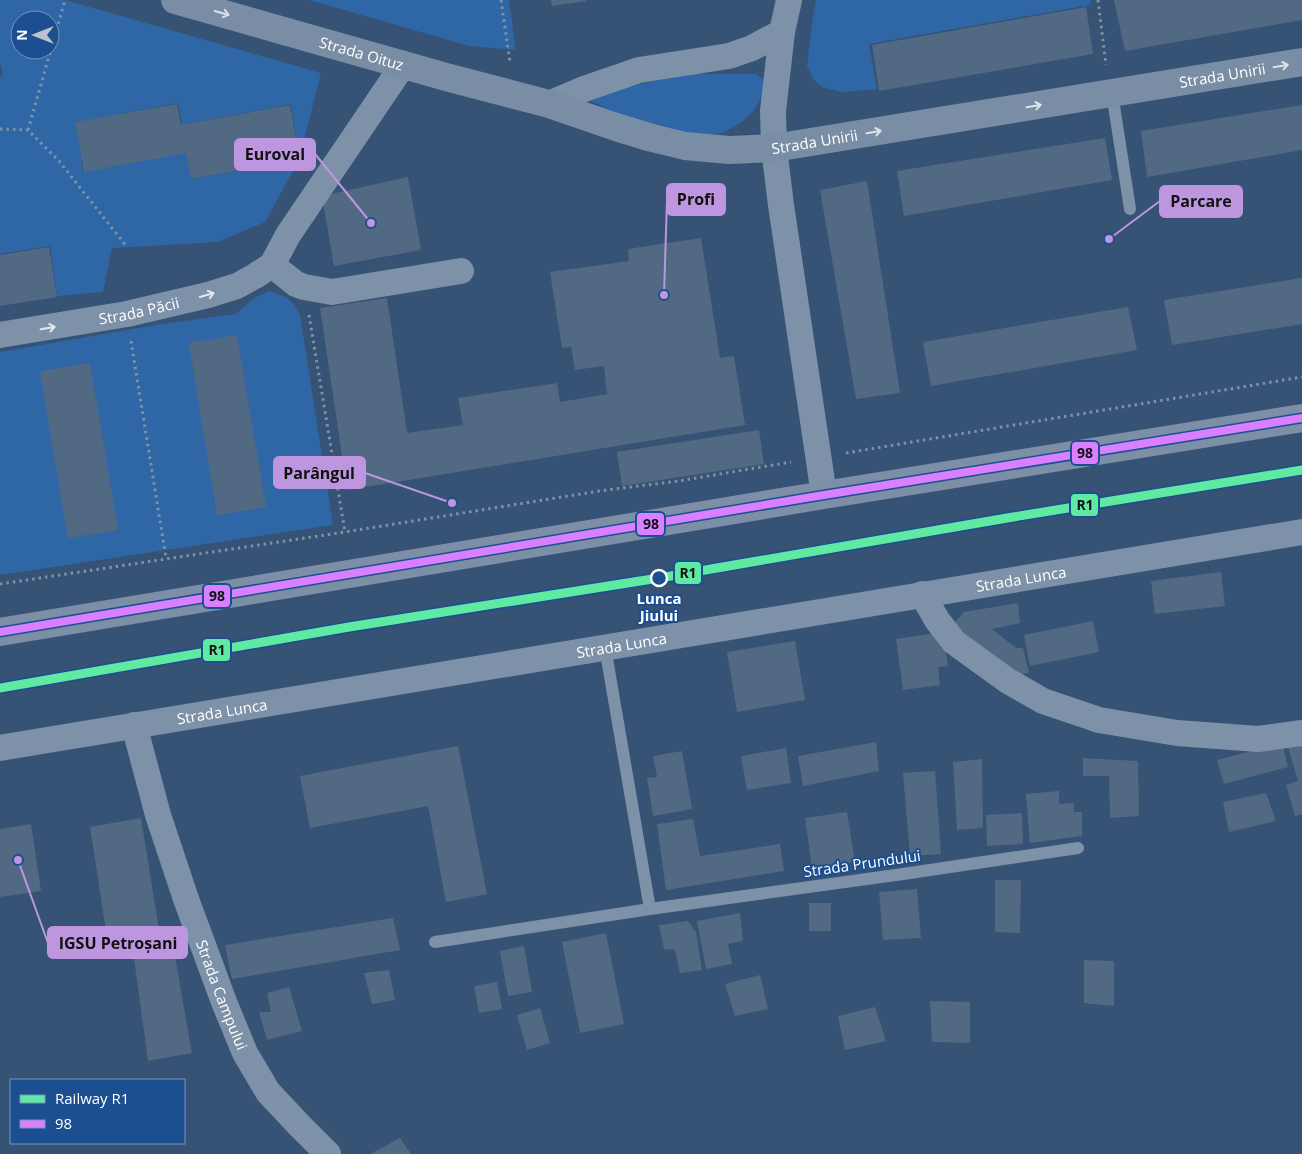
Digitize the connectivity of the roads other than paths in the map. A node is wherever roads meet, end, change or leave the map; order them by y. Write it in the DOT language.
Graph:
graph roads {
  1 [pos="175,0"];
  2 [pos="789,0"];
  3 [pos="782,32"];
  4 [pos="1302,62"];
  5 [pos="403,65"];
  6 [pos="1112,93"];
  7 [pos="549,104"];
  8 [pos="774,148"];
  9 [pos="1130,209"];
  10 [pos="272,265"];
  11 [pos="461,271"];
  12 [pos="0,335"];
  13 [pos="1302,418"];
  14 [pos="824,495"];
  15 [pos="1302,532"];
  16 [pos="922,594"];
  17 [pos="0,632"];
  18 [pos="605,647"];
  19 [pos="134,725"];
  20 [pos="1302,733"];
  21 [pos="0,748"];
  22 [pos="1078,848"];
  23 [pos="650,909"];
  24 [pos="435,942"];
  25 [pos="328,1154"];
  1 -- 5 [label="street, Strada Oituz, one-way"];
  2 -- 3 [label="street"];
  3 -- 7 [label="street"];
  3 -- 8 [label="street"];
  6 -- 4 [label="street, Strada Unirii, one-way"];
  5 -- 7 [label="street, Strada Oituz"];
  5 -- 10 [label="street, Strada Păcii"];
  8 -- 6 [label="street, Strada Unirii, one-way"];
  6 -- 9 [label="lane"];
  7 -- 8 [label="street, Strada Oituz"];
  8 -- 14 [label="street, Strada Unirii"];
  10 -- 11 [label="street"];
  12 -- 10 [label="street, Strada Păcii, one-way"];
  13 -- 14 [label="main road"];
  14 -- 17 [label="main road"];
  15 -- 16 [label="street, Strada Lunca"];
  16 -- 18 [label="street, Strada Lunca"];
  16 -- 20 [label="street"];
  18 -- 19 [label="street, Strada Lunca"];
  18 -- 23 [label="lane"];
  19 -- 21 [label="street, Strada Lunca"];
  19 -- 25 [label="street, Strada Campului"];
  22 -- 23 [label="lane, Strada Prundului"];
  23 -- 24 [label="lane, Strada Prundului"];
}
